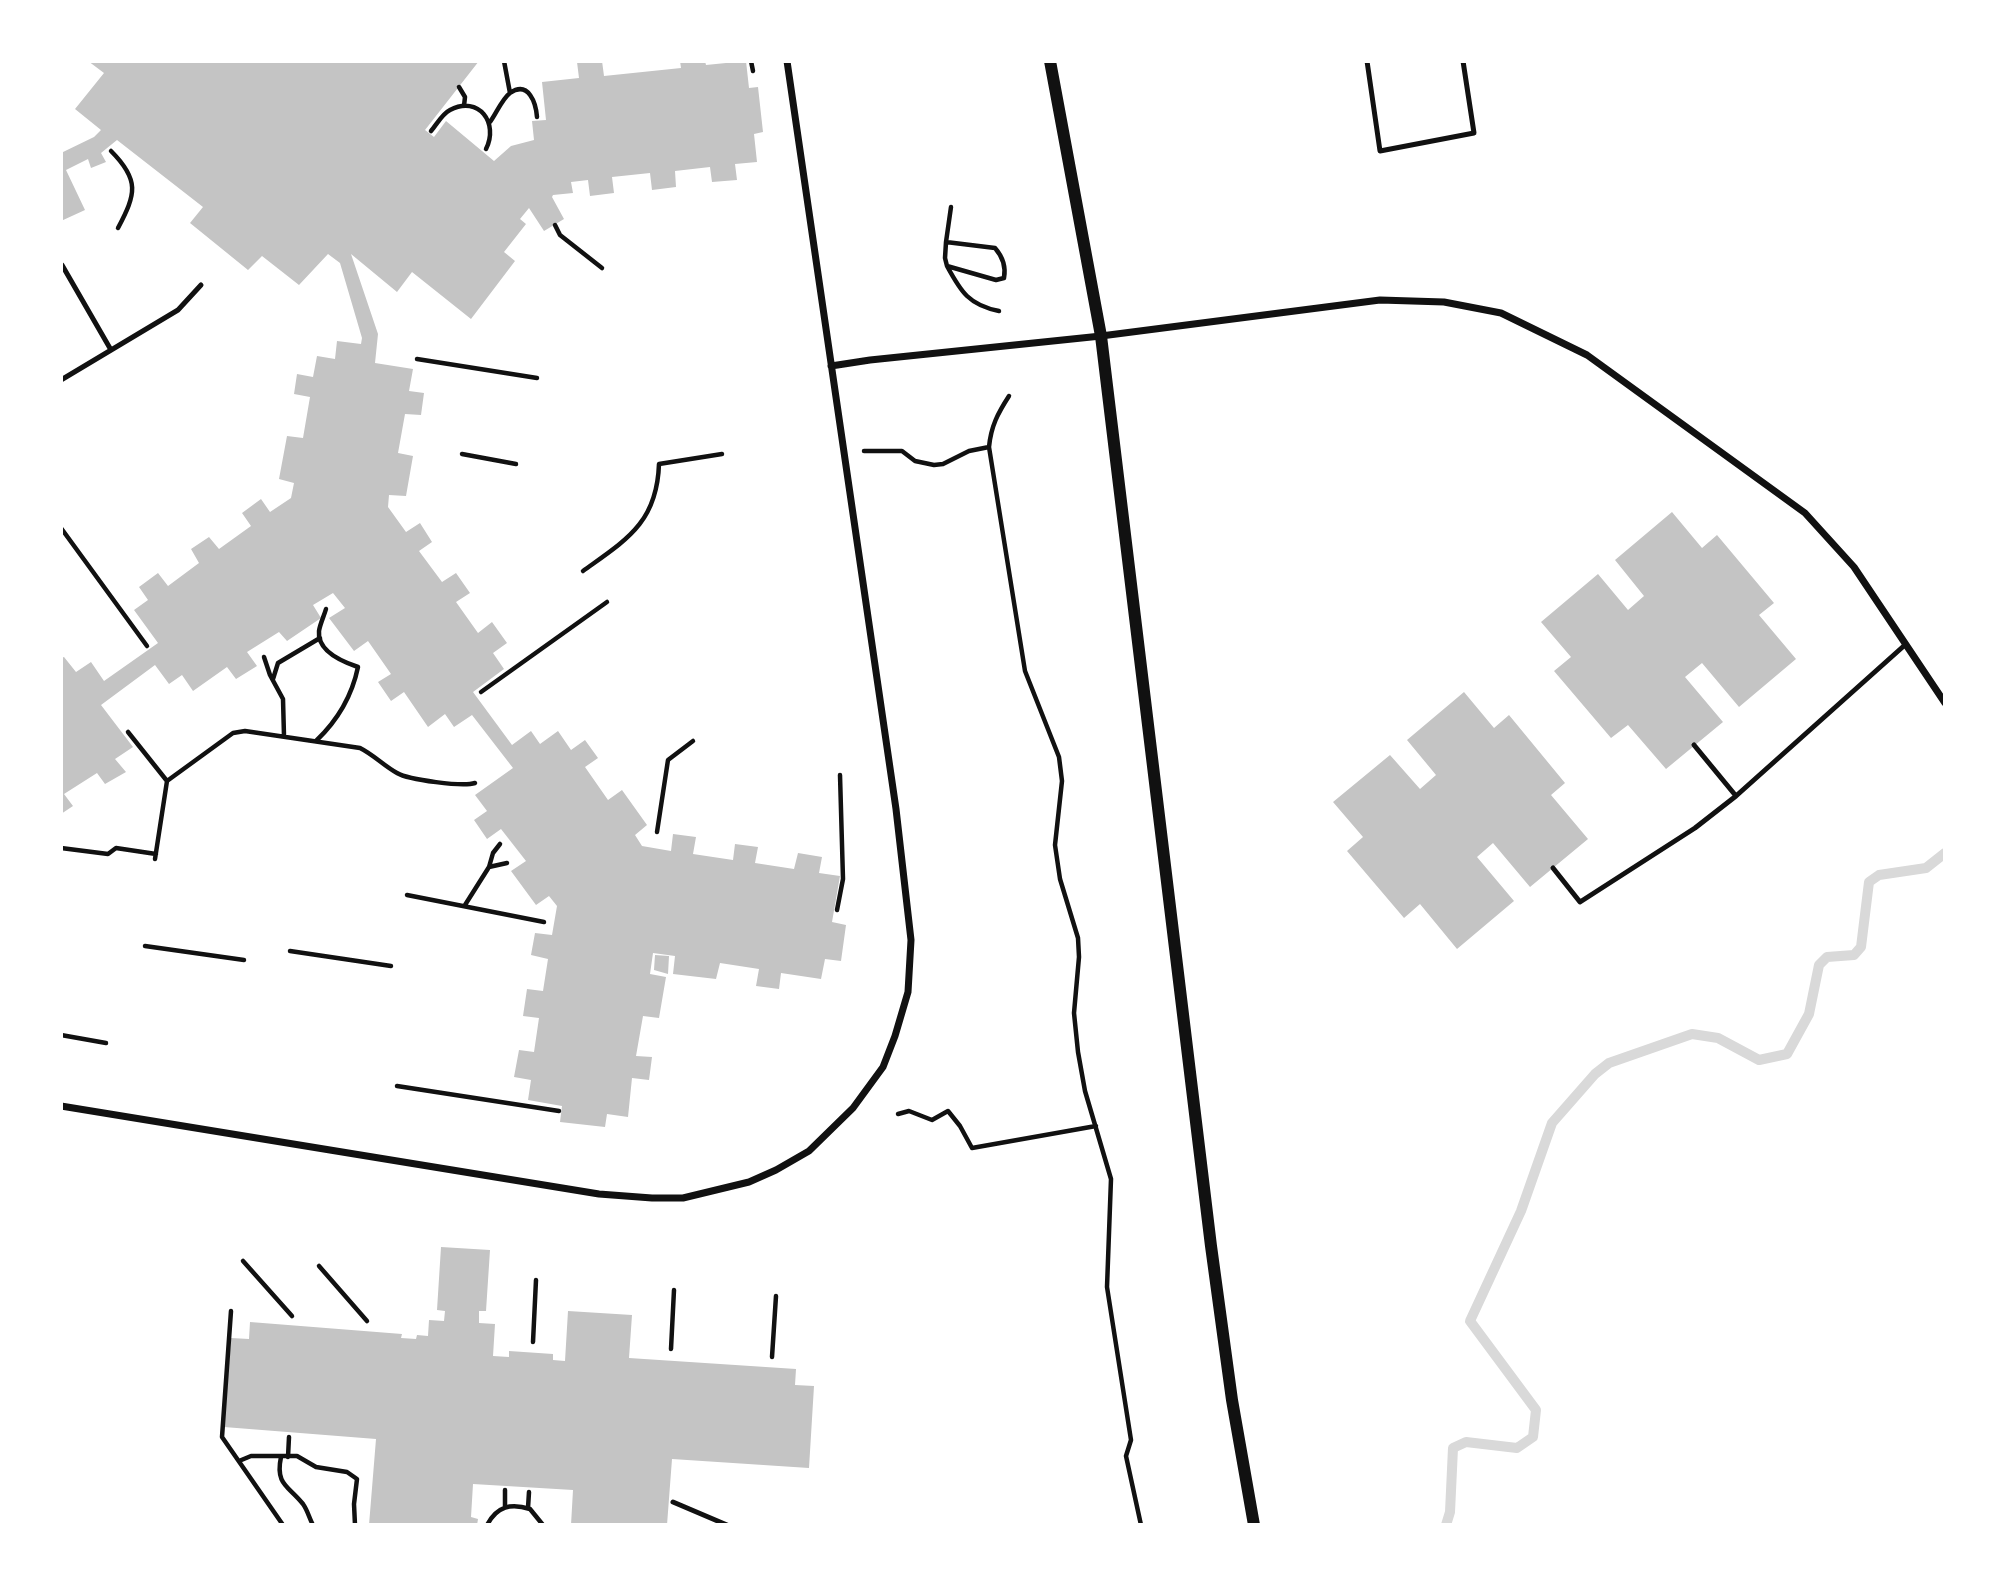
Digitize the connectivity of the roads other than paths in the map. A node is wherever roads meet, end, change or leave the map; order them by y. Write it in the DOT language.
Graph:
graph roads {
  1 [pos="787,61"];
  2 [pos="1050,61"];
  3 [pos="1367,61"];
  4 [pos="1463,61"];
  5 [pos="62,265"];
  6 [pos="201,285"];
  7 [pos="1101,336"];
  8 [pos="111,350"];
  9 [pos="831,366"];
  10 [pos="61,380"];
  11 [pos="1906,644"];
  12 [pos="1945,703"];
  13 [pos="1694,745"];
  14 [pos="1735,796"];
  15 [pos="1553,868"];
  16 [pos="61,1106"];
  17 [pos="673,1502"];
  18 [pos="727,1525"];
  19 [pos="1254,1525"];
  1 -- 9 [label="street"];
  2 -- 7 [label="street"];
  3 -- 4 [label="lane"];
  5 -- 8 [label="lane"];
  6 -- 8 [label="lane"];
  7 -- 9 [label="street"];
  7 -- 11 [label="street"];
  7 -- 19 [label="street"];
  8 -- 10 [label="lane"];
  9 -- 16 [label="street"];
  11 -- 12 [label="street"];
  11 -- 14 [label="lane"];
  13 -- 14 [label="lane"];
  14 -- 15 [label="lane"];
  17 -- 18 [label="lane"];
}
